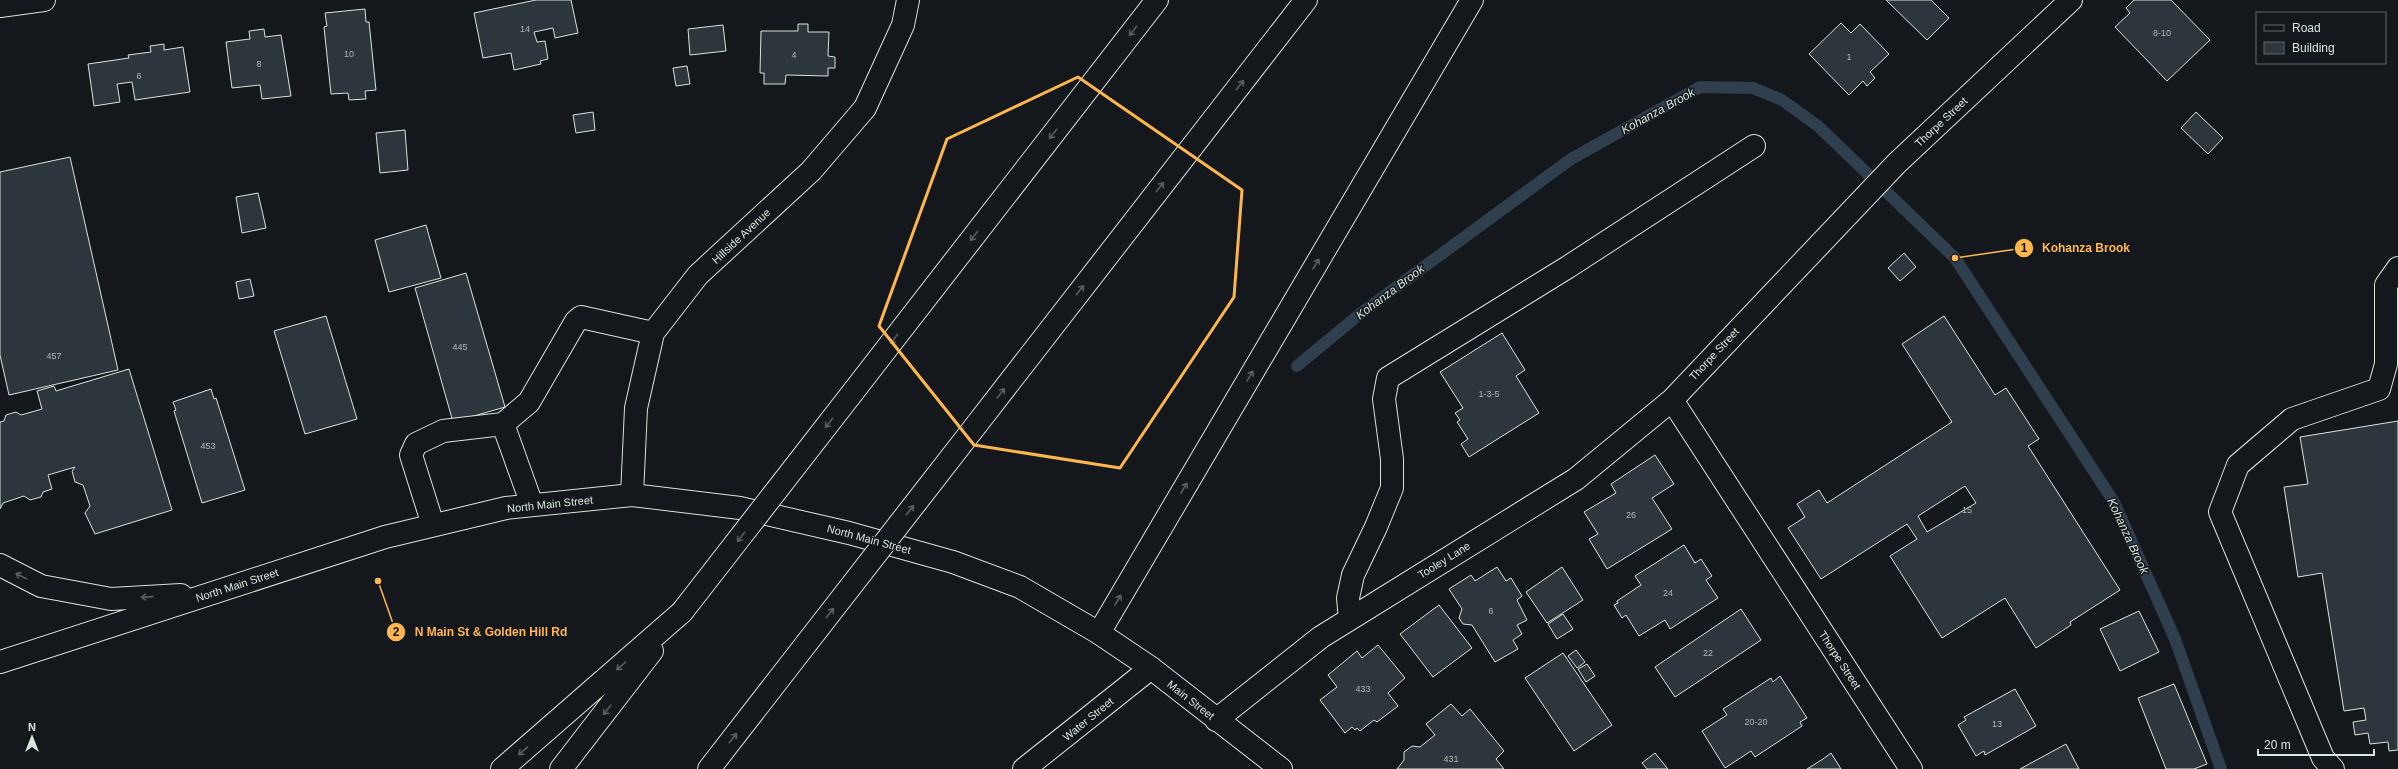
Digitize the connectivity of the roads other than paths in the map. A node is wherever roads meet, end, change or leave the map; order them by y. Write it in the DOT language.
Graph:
graph roads {
  1 [pos="44,0"];
  2 [pos="908,0"];
  3 [pos="1157,0"];
  4 [pos="1306,0"];
  5 [pos="1472,0"];
  6 [pos="2071,0"];
  7 [pos="0,6"];
  8 [pos="1754,146"];
  9 [pos="2398,268"];
  10 [pos="653,333"];
  11 [pos="1672,400"];
  12 [pos="503,424"];
  13 [pos="632,496"];
  14 [pos="532,505"];
  15 [pos="433,525"];
  16 [pos="0,565"];
  17 [pos="214,592"];
  18 [pos="682,612"];
  19 [pos="1350,619"];
  20 [pos="1098,633"];
  21 [pos="0,662"];
  22 [pos="1151,668"];
  23 [pos="1216,720"];
  24 [pos="502,769"];
  25 [pos="561,769"];
  26 [pos="709,769"];
  27 [pos="1024,769"];
  28 [pos="1280,769"];
  29 [pos="1911,769"];
  30 [pos="2333,769"];
  1 -- 7 [label="main road"];
  2 -- 10 [label="main road, Hillside Avenue"];
  3 -- 18 [label="main road, one-way, bridge"];
  26 -- 4 [label="main road, one-way, bridge"];
  20 -- 5 [label="main road, one-way"];
  6 -- 11 [label="main road, Thorpe Street"];
  8 -- 19 [label="main road"];
  9 -- 30 [label="main road"];
  10 -- 12 [label="main road"];
  10 -- 13 [label="main road, Hillside Avenue"];
  11 -- 19 [label="main road, Tooley Lane"];
  11 -- 29 [label="main road, Thorpe Street"];
  12 -- 14 [label="main road"];
  12 -- 15 [label="main road"];
  13 -- 14 [label="main road, North Main Street"];
  13 -- 20 [label="main road, North Main Street"];
  14 -- 15 [label="main road, North Main Street"];
  15 -- 17 [label="main road, North Main Street"];
  17 -- 16 [label="main road, one-way"];
  17 -- 21 [label="main road, North Main Street"];
  18 -- 24 [label="main road, one-way"];
  18 -- 25 [label="main road, one-way"];
  19 -- 23 [label="main road, Tooley Lane"];
  20 -- 22 [label="main road, Main Street"];
  22 -- 23 [label="main road, Main Street"];
  22 -- 27 [label="main road, Water Street"];
  23 -- 28 [label="main road, Main Street"];
}
